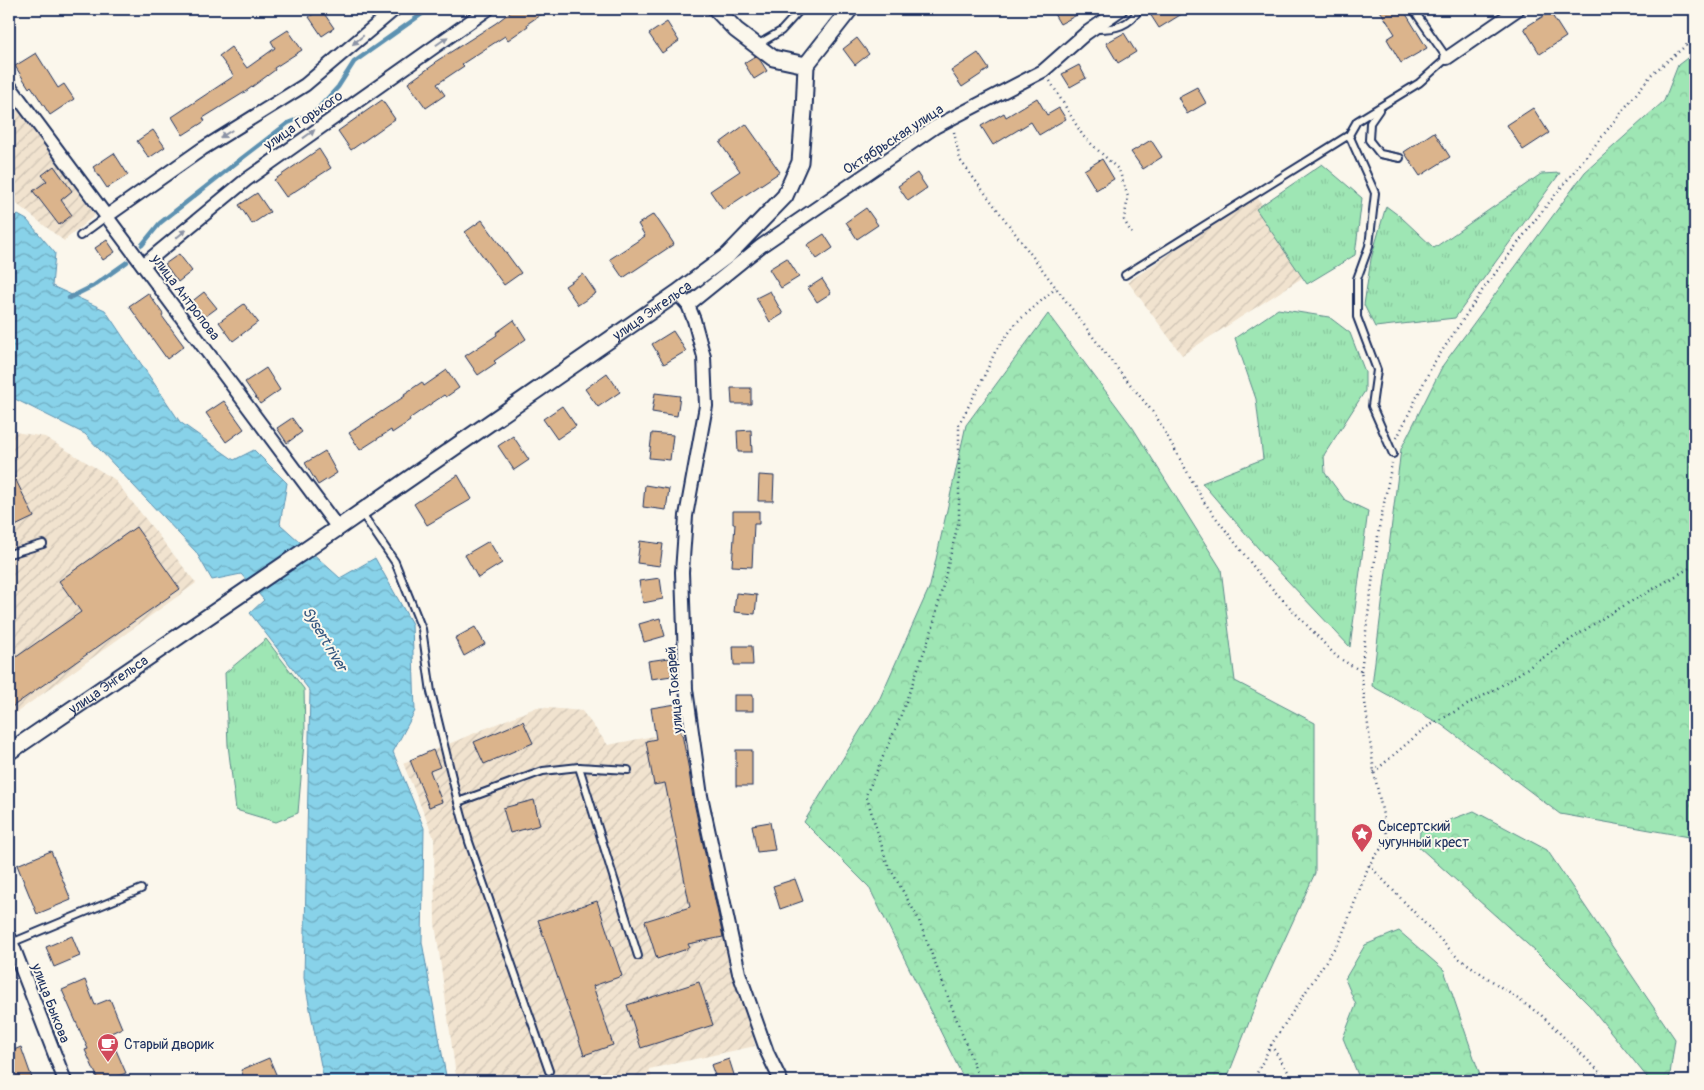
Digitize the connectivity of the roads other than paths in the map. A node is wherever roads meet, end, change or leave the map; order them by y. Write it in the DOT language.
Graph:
graph roads {
  1 [pos="395,9"];
  2 [pos="488,9"];
  3 [pos="716,9"];
  4 [pos="802,9"];
  5 [pos="850,9"];
  6 [pos="1121,9"];
  7 [pos="1139,9"];
  8 [pos="1413,9"];
  9 [pos="1518,9"];
  10 [pos="1093,28"];
  11 [pos="756,46"];
  12 [pos="1447,58"];
  13 [pos="806,65"];
  14 [pos="9,85"];
  15 [pos="1382,106"];
  16 [pos="1349,134"];
  17 [pos="1400,158"];
  18 [pos="107,216"];
  19 [pos="80,236"];
  20 [pos="759,236"];
  21 [pos="143,265"];
  22 [pos="1126,276"];
  23 [pos="677,293"];
  24 [pos="688,305"];
  25 [pos="1393,454"];
  26 [pos="360,511"];
  27 [pos="338,528"];
  28 [pos="43,544"];
  29 [pos="9,554"];
  30 [pos="9,752"];
  31 [pos="579,766"];
  32 [pos="628,770"];
  33 [pos="458,802"];
  34 [pos="140,889"];
  35 [pos="10,939"];
  36 [pos="638,956"];
  37 [pos="549,1071"];
  38 [pos="65,1081"];
  39 [pos="781,1081"];
  1 -- 18 [label="street, улица Горького, one-way"];
  21 -- 2 [label="street, улица Горького, one-way"];
  3 -- 11 [label="street"];
  4 -- 11 [label="lane"];
  5 -- 13 [label="street"];
  6 -- 10 [label="street, Октябрьская улица"];
  7 -- 10 [label="lane"];
  8 -- 12 [label="lane"];
  9 -- 12 [label="street"];
  10 -- 20 [label="street, Октябрьская улица"];
  11 -- 13 [label="street"];
  12 -- 15 [label="lane"];
  13 -- 20 [label="street, улица Энгельса"];
  14 -- 18 [label="street, улица Антропова"];
  15 -- 16 [label="lane"];
  15 -- 17 [label="lane"];
  16 -- 22 [label="lane"];
  16 -- 25 [label="lane"];
  18 -- 19 [label="lane"];
  18 -- 21 [label="street, улица Антропова"];
  20 -- 23 [label="street, улица Энгельса"];
  20 -- 24 [label="street, Октябрьская улица"];
  21 -- 27 [label="street, улица Антропова"];
  23 -- 24 [label="street, улица Токарей"];
  23 -- 26 [label="street, улица Энгельса"];
  24 -- 39 [label="street, улица Токарей"];
  26 -- 27 [label="street, улица Энгельса"];
  26 -- 33 [label="lane"];
  27 -- 30 [label="street, улица Энгельса"];
  28 -- 29 [label="lane"];
  31 -- 32 [label="lane"];
  31 -- 33 [label="lane"];
  31 -- 36 [label="lane"];
  33 -- 37 [label="lane"];
  34 -- 35 [label="lane"];
  35 -- 38 [label="street, улица Быкова"];
}
